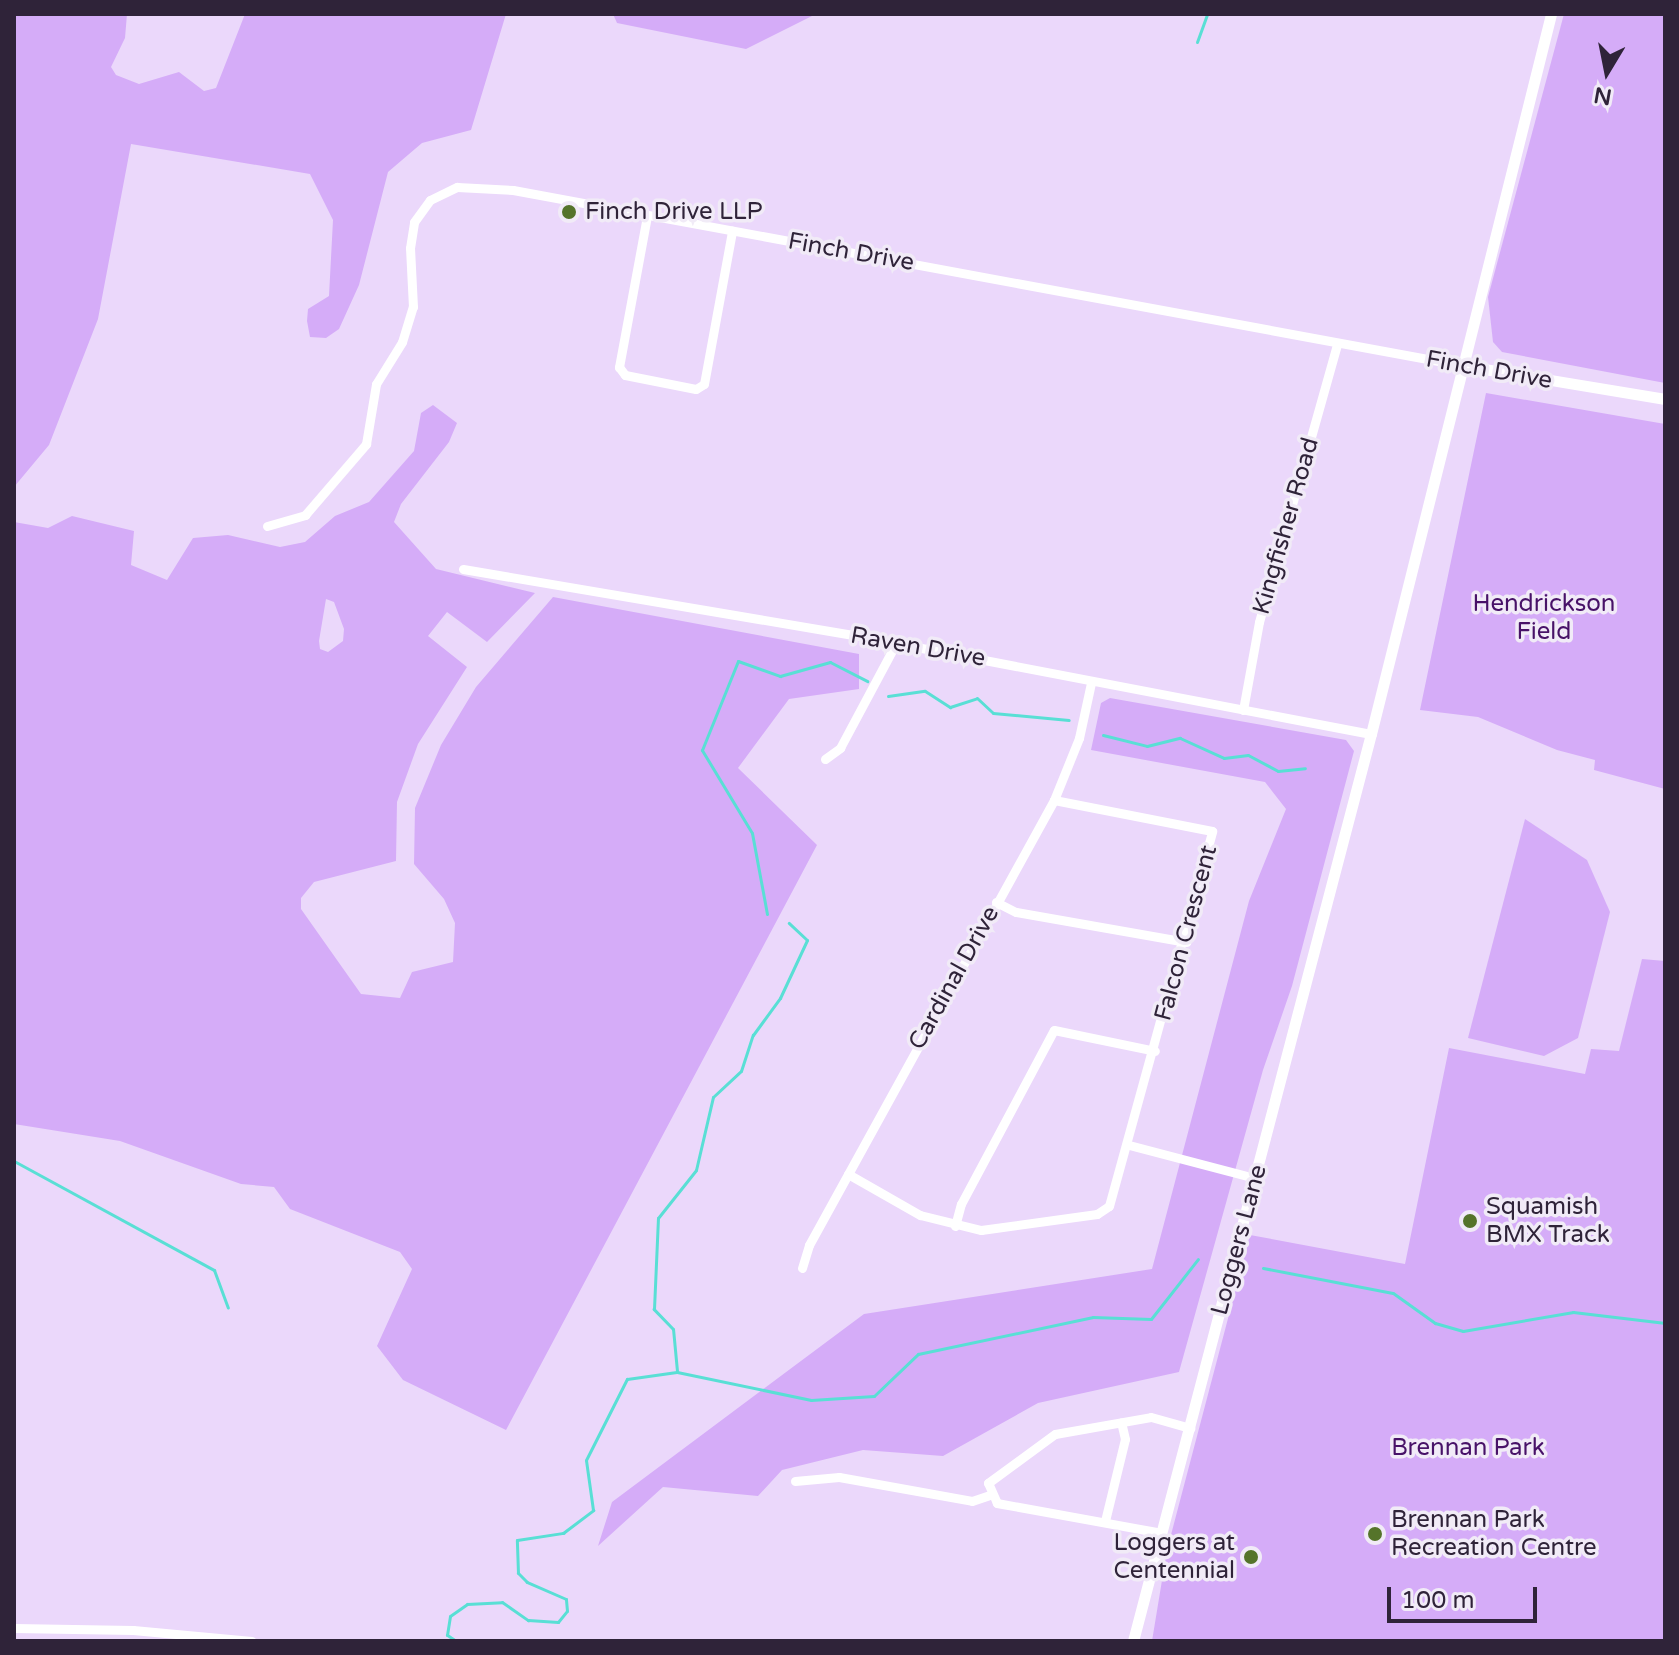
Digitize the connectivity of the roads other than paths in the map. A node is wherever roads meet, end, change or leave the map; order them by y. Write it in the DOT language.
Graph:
graph roads {
  1 [pos="1551,14"];
  2 [pos="647,216"];
  3 [pos="732,231"];
  4 [pos="1337,344"];
  5 [pos="1460,365"];
  6 [pos="1665,399"];
  7 [pos="267,526"];
  8 [pos="463,569"];
  9 [pos="896,643"];
  10 [pos="1091,683"];
  11 [pos="1243,710"];
  12 [pos="1371,734"];
  13 [pos="825,759"];
  14 [pos="1054,800"];
  15 [pos="996,902"];
  16 [pos="1186,942"];
  17 [pos="1155,1051"];
  18 [pos="1129,1145"];
  19 [pos="848,1174"];
  20 [pos="1255,1178"];
  21 [pos="955,1226"];
  22 [pos="802,1268"];
  23 [pos="1121,1422"];
  24 [pos="1190,1428"];
  25 [pos="795,1481"];
  26 [pos="989,1495"];
  27 [pos="1105,1521"];
  28 [pos="1162,1533"];
  29 [pos="14,1628"];
  30 [pos="251,1641"];
  31 [pos="1133,1641"];
  1 -- 5 [label="street, Loggers Lane"];
  2 -- 3 [label="street, Finch Drive"];
  2 -- 3 [label="street"];
  2 -- 7 [label="street, Finch Drive"];
  3 -- 4 [label="street, Finch Drive"];
  4 -- 5 [label="street, Finch Drive"];
  4 -- 11 [label="street, Kingfisher Road"];
  5 -- 6 [label="street, Finch Drive"];
  5 -- 12 [label="street, Loggers Lane"];
  8 -- 9 [label="street, Raven Drive"];
  9 -- 10 [label="street, Raven Drive"];
  9 -- 13 [label="street"];
  10 -- 11 [label="street, Raven Drive"];
  10 -- 14 [label="street, Cardinal Drive"];
  11 -- 12 [label="street, Raven Drive"];
  12 -- 20 [label="street, Loggers Lane"];
  14 -- 15 [label="street, Cardinal Drive"];
  14 -- 16 [label="street, Falcon Crescent"];
  15 -- 16 [label="street"];
  15 -- 19 [label="street, Cardinal Drive"];
  16 -- 17 [label="street, Falcon Crescent"];
  17 -- 18 [label="street, Falcon Crescent"];
  17 -- 21 [label="street"];
  18 -- 20 [label="street"];
  18 -- 21 [label="street, Falcon Crescent"];
  19 -- 21 [label="street"];
  19 -- 22 [label="street, Cardinal Drive"];
  20 -- 24 [label="street, Loggers Lane"];
  23 -- 24 [label="street"];
  23 -- 26 [label="street"];
  23 -- 27 [label="street"];
  24 -- 28 [label="street, Loggers Lane"];
  25 -- 26 [label="street"];
  26 -- 27 [label="street"];
  27 -- 28 [label="street"];
  28 -- 31 [label="street, Loggers Lane"];
  29 -- 30 [label="street"];
}
